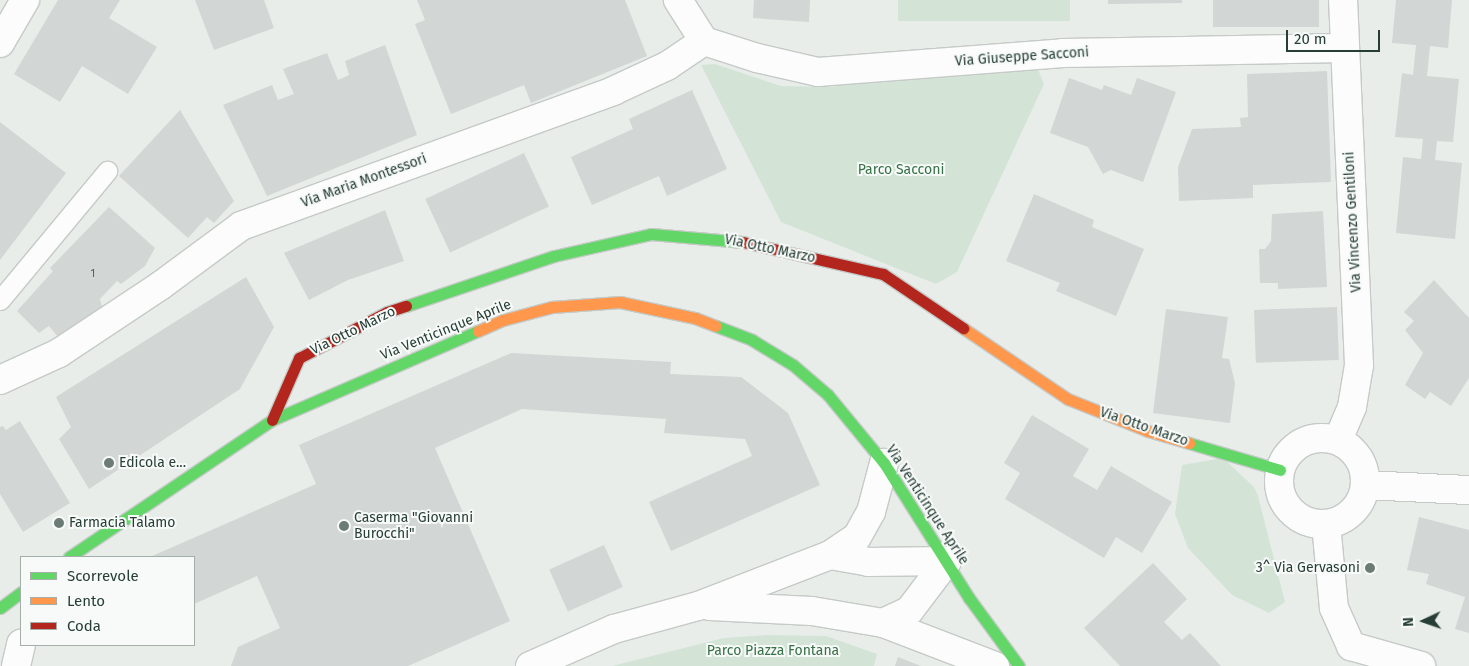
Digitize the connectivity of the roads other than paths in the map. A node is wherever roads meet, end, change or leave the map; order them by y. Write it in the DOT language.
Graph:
graph roads {
  1 [pos="25,0"];
  2 [pos="678,0"];
  3 [pos="1343,0"];
  4 [pos="704,41"];
  5 [pos="0,43"];
  6 [pos="1345,48"];
  7 [pos="107,172"];
  8 [pos="0,300"];
  9 [pos="0,380"];
  10 [pos="272,420"];
  11 [pos="1338,440"];
  12 [pos="884,463"];
  13 [pos="1280,470"];
  14 [pos="1365,485"];
  15 [pos="1469,490"];
  16 [pos="1326,524"];
  17 [pos="830,555"];
  18 [pos="70,556"];
  19 [pos="947,562"];
  20 [pos="20,593"];
  21 [pos="698,606"];
  22 [pos="0,608"];
  23 [pos="883,623"];
  24 [pos="21,646"];
  25 [pos="16,666"];
  26 [pos="530,666"];
  27 [pos="995,666"];
  28 [pos="1019,666"];
  29 [pos="1421,666"];
  1 -- 5 [label="street"];
  2 -- 4 [label="street"];
  3 -- 6 [label="street, Via Vincenzo Gentiloni"];
  4 -- 6 [label="street, Via Giuseppe Sacconi"];
  4 -- 9 [label="street, Via Maria Montessori"];
  6 -- 11 [label="street, Via Vincenzo Gentiloni"];
  7 -- 8 [label="lane"];
  10 -- 12 [label="street, Via Venticinque Aprile"];
  10 -- 13 [label="street, Via Otto Marzo"];
  10 -- 18 [label="street, Via Venticinque Aprile"];
  11 -- 13 [label="street"];
  11 -- 14 [label="street"];
  12 -- 17 [label="street"];
  12 -- 19 [label="street, Via Venticinque Aprile"];
  13 -- 16 [label="street"];
  14 -- 15 [label="street"];
  14 -- 16 [label="street"];
  16 -- 29 [label="street"];
  17 -- 19 [label="street"];
  17 -- 21 [label="street"];
  19 -- 23 [label="street"];
  19 -- 28 [label="street, Via Venticinque Aprile"];
  20 -- 22 [label="street"];
  21 -- 23 [label="street"];
  21 -- 26 [label="street"];
  23 -- 27 [label="street"];
  24 -- 25 [label="street"];
}
